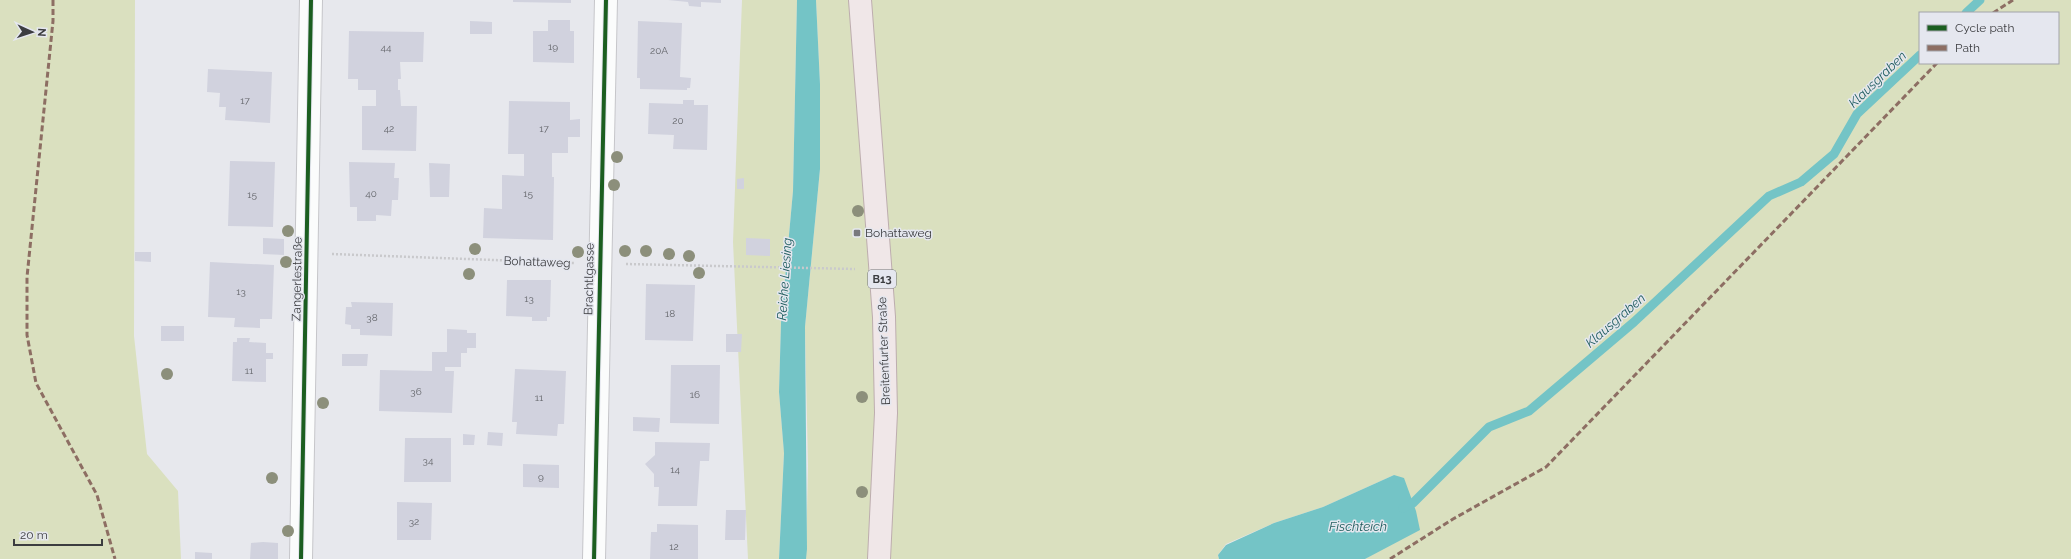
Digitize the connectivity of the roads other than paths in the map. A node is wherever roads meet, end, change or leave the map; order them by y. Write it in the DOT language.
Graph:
graph roads {
  1 [pos="312,0"];
  2 [pos="606,0"];
  3 [pos="860,0"];
  4 [pos="301,559"];
  5 [pos="594,559"];
  6 [pos="880,559"];
  1 -- 4 [label="street, Zangerlestraße"];
  2 -- 5 [label="street, Brachtlgasse"];
  3 -- 6 [label="main road, Breitenfurter Straße / B13"];
}
